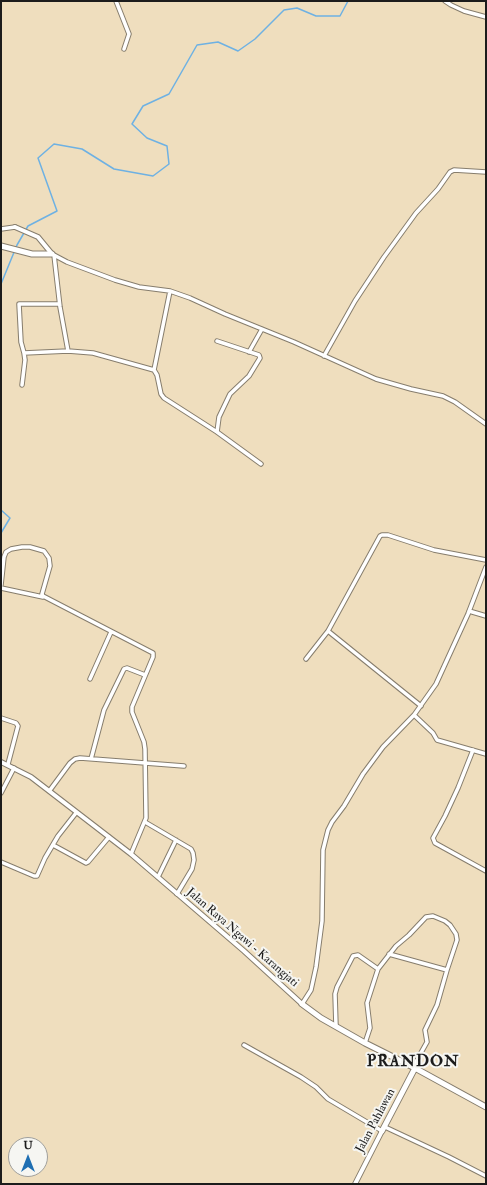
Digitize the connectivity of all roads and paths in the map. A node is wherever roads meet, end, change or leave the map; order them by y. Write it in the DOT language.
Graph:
graph roads {
  1 [pos="116,1"];
  2 [pos="445,1"];
  3 [pos="486,18"];
  4 [pos="124,49"];
  5 [pos="486,172"];
  6 [pos="15,228"];
  7 [pos="1,229"];
  8 [pos="1,246"];
  9 [pos="53,255"];
  10 [pos="170,291"];
  11 [pos="59,304"];
  12 [pos="262,329"];
  13 [pos="218,341"];
  14 [pos="68,351"];
  15 [pos="249,352"];
  16 [pos="24,353"];
  17 [pos="324,356"];
  18 [pos="154,370"];
  19 [pos="22,385"];
  20 [pos="486,424"];
  21 [pos="217,432"];
  22 [pos="261,464"];
  23 [pos="486,560"];
  24 [pos="486,567"];
  25 [pos="1,586"];
  26 [pos="43,597"];
  27 [pos="469,610"];
  28 [pos="486,616"];
  29 [pos="328,631"];
  30 [pos="111,632"];
  31 [pos="306,659"];
  32 [pos="146,675"];
  33 [pos="90,679"];
  34 [pos="421,706"];
  35 [pos="414,715"];
  36 [pos="1,718"];
  37 [pos="473,750"];
  38 [pos="486,754"];
  39 [pos="91,759"];
  40 [pos="1,762"];
  41 [pos="146,762"];
  42 [pos="8,764"];
  43 [pos="184,766"];
  44 [pos="14,768"];
  45 [pos="50,790"];
  46 [pos="1,793"];
  47 [pos="76,813"];
  48 [pos="145,822"];
  49 [pos="109,837"];
  50 [pos="176,840"];
  51 [pos="53,845"];
  52 [pos="131,854"];
  53 [pos="1,862"];
  54 [pos="486,871"];
  55 [pos="158,877"];
  56 [pos="176,894"];
  57 [pos="389,954"];
  58 [pos="378,969"];
  59 [pos="446,970"];
  60 [pos="302,1004"];
  61 [pos="336,1026"];
  62 [pos="365,1043"];
  63 [pos="244,1045"];
  64 [pos="414,1068"];
  65 [pos="486,1108"];
  66 [pos="384,1129"];
  67 [pos="486,1176"];
  68 [pos="355,1184"];
  1 -- 4 [label="street"];
  2 -- 3 [label="street"];
  5 -- 17 [label="street"];
  6 -- 7 [label="street"];
  6 -- 9 [label="street"];
  8 -- 9 [label="main road"];
  9 -- 10 [label="street"];
  9 -- 11 [label="street"];
  10 -- 12 [label="street"];
  10 -- 18 [label="street"];
  11 -- 14 [label="street"];
  11 -- 16 [label="street"];
  12 -- 15 [label="street"];
  12 -- 17 [label="street"];
  13 -- 15 [label="street"];
  14 -- 16 [label="street"];
  14 -- 18 [label="street"];
  15 -- 21 [label="street"];
  16 -- 19 [label="street"];
  17 -- 20 [label="street"];
  18 -- 21 [label="street"];
  21 -- 22 [label="street"];
  23 -- 29 [label="street"];
  24 -- 27 [label="street"];
  25 -- 26 [label="street"];
  25 -- 26 [label="street"];
  26 -- 30 [label="street"];
  27 -- 28 [label="street"];
  27 -- 34 [label="street"];
  29 -- 31 [label="street"];
  29 -- 34 [label="street"];
  30 -- 32 [label="street"];
  30 -- 33 [label="street"];
  32 -- 39 [label="street"];
  32 -- 41 [label="street"];
  34 -- 35 [label="street"];
  35 -- 37 [label="street"];
  35 -- 60 [label="street"];
  36 -- 42 [label="street"];
  37 -- 38 [label="street"];
  37 -- 54 [label="street"];
  39 -- 41 [label="street"];
  39 -- 45 [label="street"];
  40 -- 42 [label="street, Jalan Raya Ngawi - Karangjati"];
  41 -- 43 [label="street"];
  41 -- 48 [label="street"];
  42 -- 44 [label="street, Jalan Raya Ngawi - Karangjati"];
  44 -- 45 [label="street, Jalan Raya Ngawi - Karangjati"];
  44 -- 46 [label="street"];
  45 -- 47 [label="street, Jalan Raya Ngawi - Karangjati"];
  47 -- 49 [label="street, Jalan Raya Ngawi - Karangjati"];
  47 -- 51 [label="street"];
  48 -- 50 [label="street"];
  48 -- 52 [label="street"];
  49 -- 51 [label="street"];
  49 -- 52 [label="street, Jalan Raya Ngawi - Karangjati"];
  50 -- 55 [label="street"];
  50 -- 56 [label="street"];
  51 -- 53 [label="street"];
  52 -- 55 [label="street, Jalan Raya Ngawi - Karangjati"];
  55 -- 56 [label="street, Jalan Raya Ngawi - Karangjati"];
  56 -- 60 [label="street, Jalan Raya Ngawi - Karangjati"];
  57 -- 58 [label="street"];
  57 -- 59 [label="street"];
  57 -- 59 [label="street"];
  58 -- 61 [label="street"];
  58 -- 62 [label="street"];
  59 -- 64 [label="street"];
  60 -- 61 [label="main road, Jalan Raya Ngawi - Karangjati"];
  61 -- 62 [label="main road, Jalan Raya Ngawi - Karangjati"];
  62 -- 64 [label="main road, Jalan Raya Ngawi - Karangjati"];
  63 -- 66 [label="street"];
  64 -- 65 [label="main road, Jalan Raya Ngawi - Karangjati"];
  64 -- 66 [label="main road, Jalan Pahlawan"];
  66 -- 67 [label="street"];
  66 -- 68 [label="street, Jalan Pahlawan"];
}
